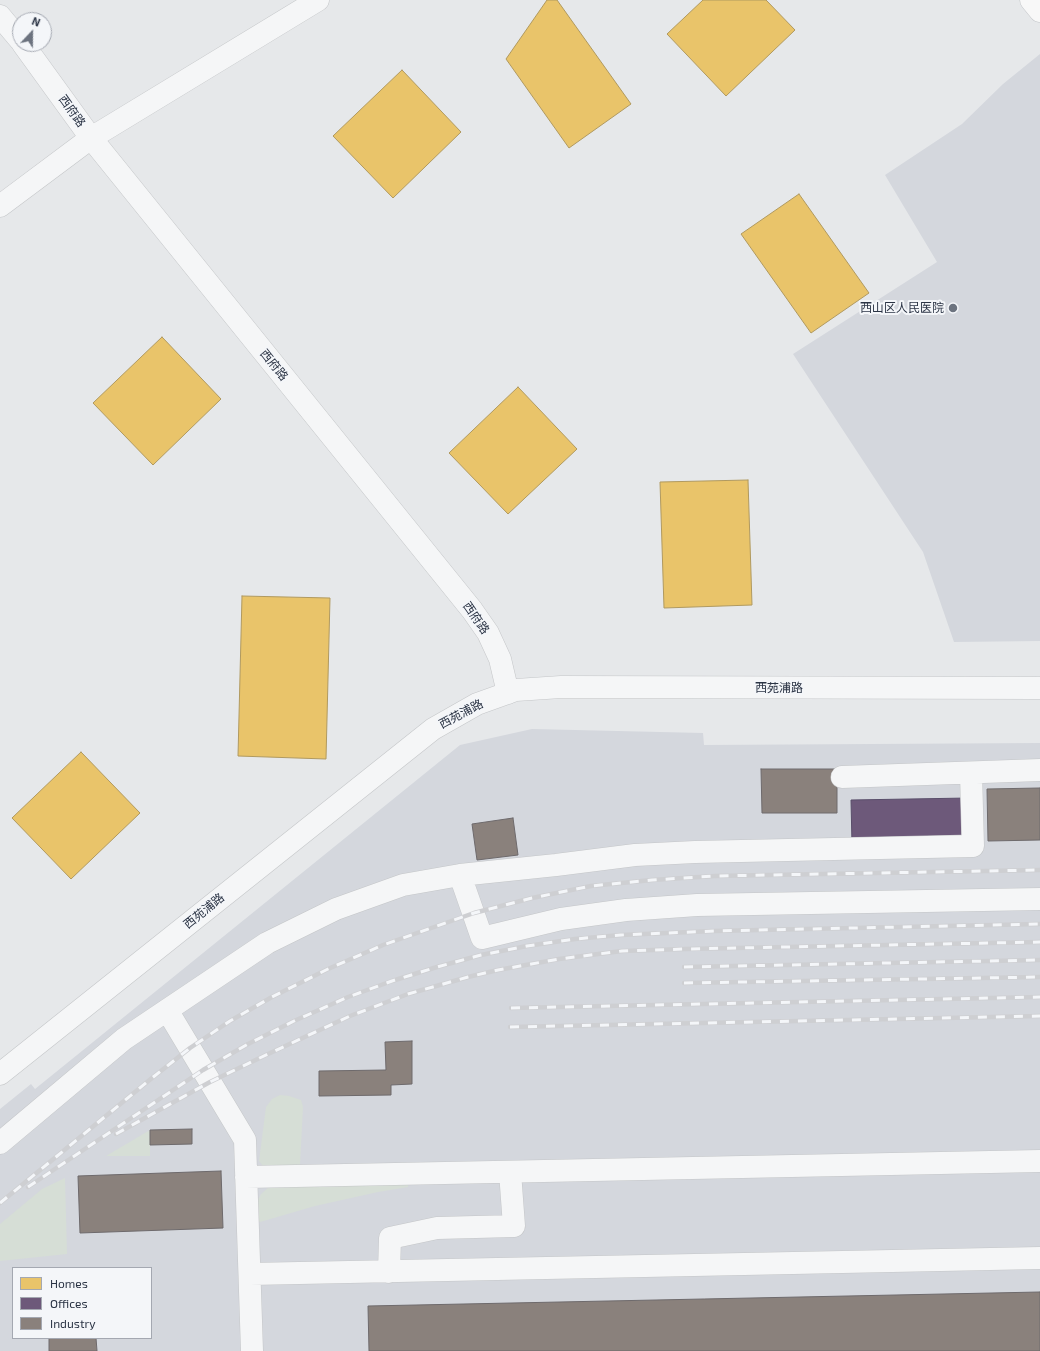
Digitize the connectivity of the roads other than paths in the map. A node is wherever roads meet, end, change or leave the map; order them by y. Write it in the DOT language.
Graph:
graph roads {
  1 [pos="318,0"];
  2 [pos="1031,0"];
  3 [pos="1040,11"];
  4 [pos="0,16"];
  5 [pos="12,30"];
  6 [pos="29,52"];
  7 [pos="91,138"];
  8 [pos="0,206"];
  9 [pos="1040,688"];
  10 [pos="508,693"];
  11 [pos="1040,770"];
  12 [pos="971,773"];
  13 [pos="842,777"];
  14 [pos="460,875"];
  15 [pos="1040,899"];
  16 [pos="167,1010"];
  17 [pos="0,1074"];
  18 [pos="0,1142"];
  19 [pos="1040,1161"];
  20 [pos="510,1172"];
  21 [pos="246,1177"];
  22 [pos="1040,1258"];
  23 [pos="389,1272"];
  24 [pos="250,1274"];
  25 [pos="252,1351"];
  1 -- 7 [label="street"];
  2 -- 3 [label="main road"];
  4 -- 5 [label="street"];
  6 -- 7 [label="street, 西府路"];
  7 -- 8 [label="street"];
  7 -- 10 [label="street, 西府路"];
  9 -- 10 [label="street, 西苑浦路"];
  10 -- 17 [label="street, 西苑浦路"];
  11 -- 12 [label="street"];
  12 -- 13 [label="street"];
  12 -- 14 [label="street"];
  14 -- 15 [label="street"];
  14 -- 16 [label="street"];
  16 -- 18 [label="street"];
  16 -- 21 [label="street"];
  19 -- 20 [label="street"];
  20 -- 21 [label="street"];
  20 -- 23 [label="street"];
  21 -- 24 [label="street"];
  22 -- 23 [label="street"];
  23 -- 24 [label="street"];
  24 -- 25 [label="street"];
}
